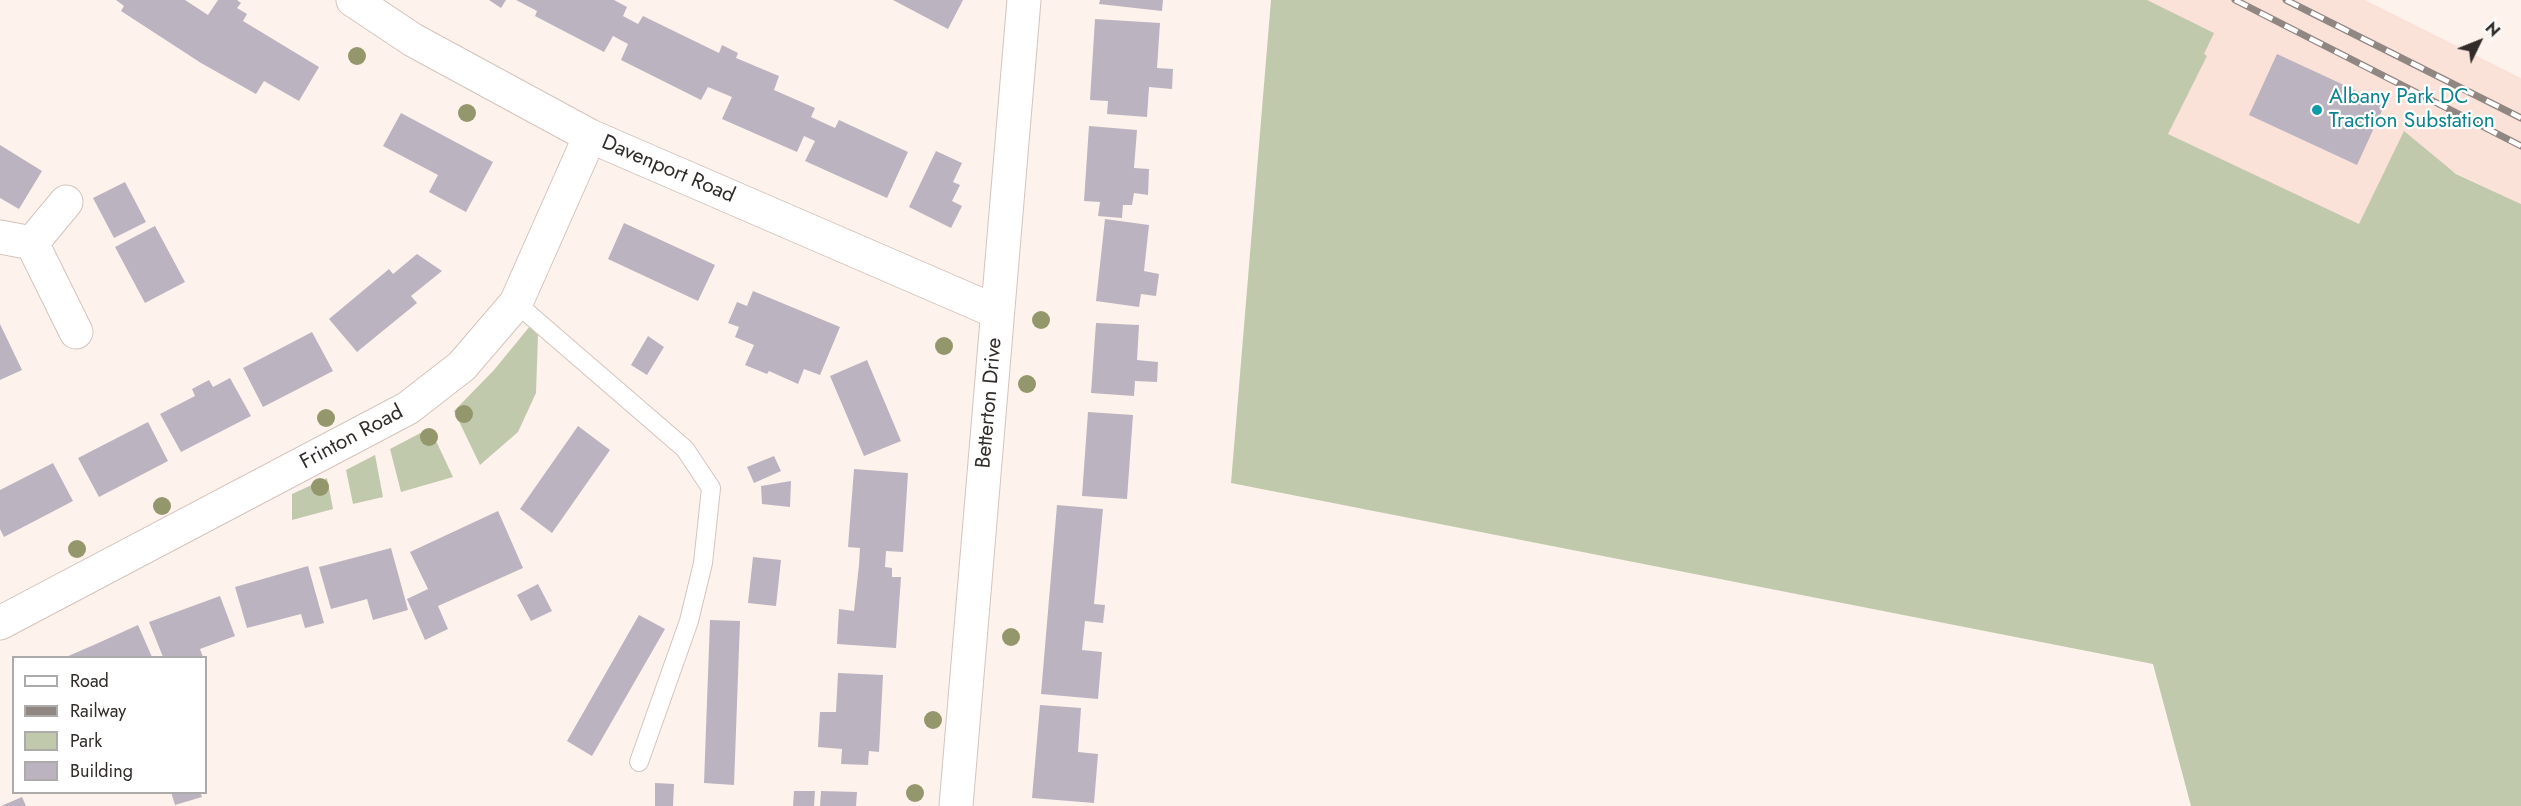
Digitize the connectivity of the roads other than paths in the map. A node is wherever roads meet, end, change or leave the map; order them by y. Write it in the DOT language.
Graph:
graph roads {
  1 [pos="353,0"];
  2 [pos="1024,0"];
  3 [pos="590,136"];
  4 [pos="66,202"];
  5 [pos="0,237"];
  6 [pos="32,243"];
  7 [pos="516,303"];
  8 [pos="997,312"];
  9 [pos="76,332"];
  10 [pos="0,623"];
  11 [pos="639,762"];
  12 [pos="956,806"];
  1 -- 3 [label="street, Davenport Road"];
  2 -- 8 [label="street, Betterton Drive"];
  3 -- 7 [label="street, Frinton Road"];
  3 -- 8 [label="street, Davenport Road"];
  4 -- 6 [label="street"];
  5 -- 6 [label="street"];
  6 -- 9 [label="street"];
  7 -- 10 [label="street, Frinton Road"];
  7 -- 11 [label="lane"];
  8 -- 12 [label="street, Betterton Drive"];
}
